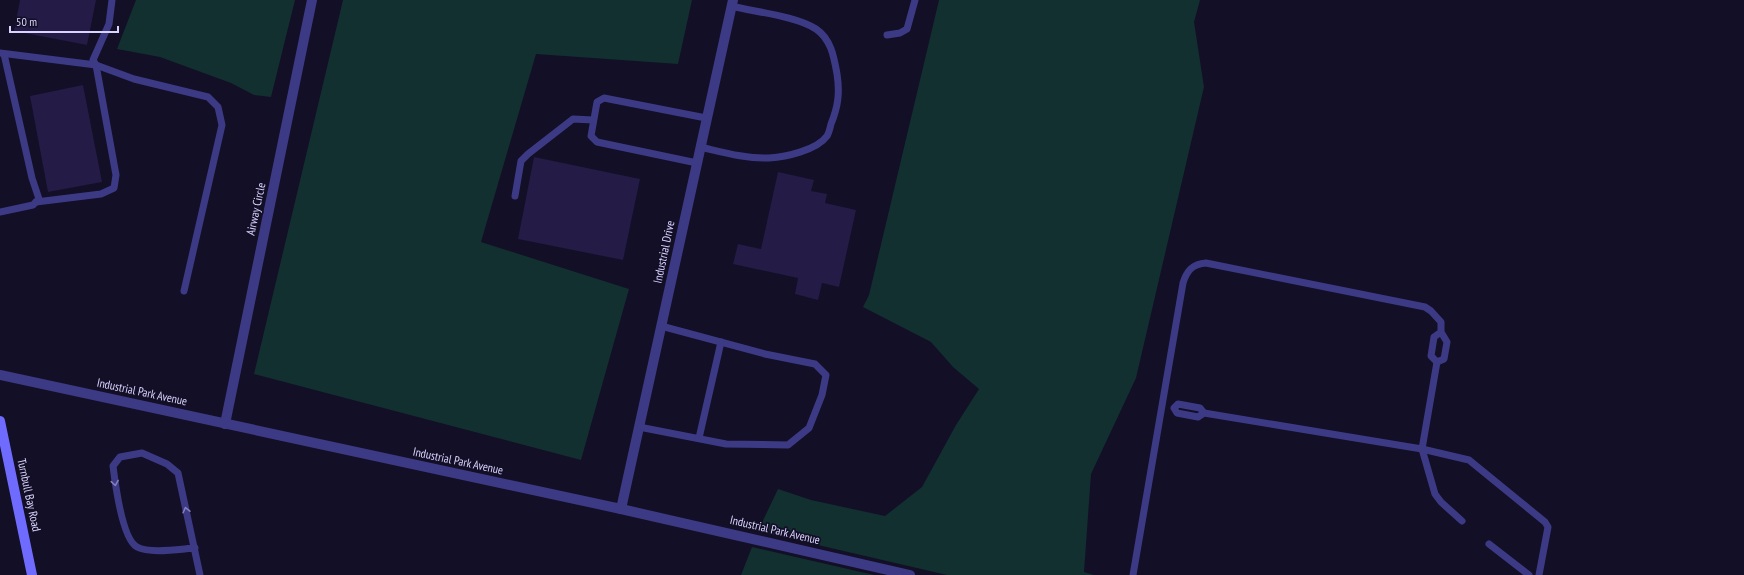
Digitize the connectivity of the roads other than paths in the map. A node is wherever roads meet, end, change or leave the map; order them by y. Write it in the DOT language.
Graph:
graph roads {
  1 [pos="112,0"];
  2 [pos="312,0"];
  3 [pos="915,0"];
  4 [pos="732,3"];
  5 [pos="887,35"];
  6 [pos="2,53"];
  7 [pos="96,66"];
  8 [pos="706,118"];
  9 [pos="594,120"];
  10 [pos="700,147"];
  11 [pos="697,163"];
  12 [pos="515,196"];
  13 [pos="36,202"];
  14 [pos="0,212"];
  15 [pos="184,292"];
  16 [pos="661,326"];
  17 [pos="1441,332"];
  18 [pos="721,342"];
  19 [pos="1437,362"];
  20 [pos="0,375"];
  21 [pos="1162,406"];
  22 [pos="0,421"];
  23 [pos="225,424"];
  24 [pos="639,427"];
  25 [pos="699,438"];
  26 [pos="1422,449"];
  27 [pos="621,509"];
  28 [pos="1462,521"];
  29 [pos="1489,544"];
  30 [pos="194,548"];
  31 [pos="32,575"];
  32 [pos="200,575"];
  33 [pos="910,575"];
  34 [pos="1133,575"];
  35 [pos="1529,575"];
  36 [pos="1539,575"];
  1 -- 7 [label="lane"];
  2 -- 23 [label="street, Airway Circle"];
  3 -- 5 [label="lane"];
  4 -- 8 [label="street, Industrial Drive"];
  4 -- 10 [label="lane"];
  6 -- 7 [label="lane"];
  6 -- 13 [label="lane"];
  7 -- 13 [label="lane"];
  7 -- 15 [label="lane"];
  8 -- 9 [label="lane"];
  8 -- 10 [label="street, Industrial Drive"];
  9 -- 11 [label="lane"];
  9 -- 12 [label="lane"];
  10 -- 11 [label="street, Industrial Drive"];
  11 -- 16 [label="street, Industrial Drive"];
  13 -- 14 [label="lane"];
  16 -- 18 [label="lane"];
  16 -- 24 [label="street, Industrial Drive"];
  17 -- 19 [label="lane"];
  17 -- 19 [label="lane"];
  17 -- 21 [label="lane"];
  18 -- 25 [label="lane"];
  18 -- 25 [label="lane"];
  19 -- 26 [label="lane"];
  20 -- 23 [label="street, Industrial Park Avenue"];
  21 -- 26 [label="lane"];
  21 -- 34 [label="lane"];
  22 -- 31 [label="street, Turnbull Bay Road"];
  23 -- 27 [label="street, Industrial Park Avenue"];
  24 -- 25 [label="lane"];
  24 -- 27 [label="street, Industrial Drive"];
  26 -- 28 [label="lane"];
  26 -- 36 [label="lane"];
  27 -- 33 [label="street, Industrial Park Avenue"];
  29 -- 35 [label="lane"];
  30 -- 30 [label="lane, one-way"];
  30 -- 32 [label="lane"];
}
